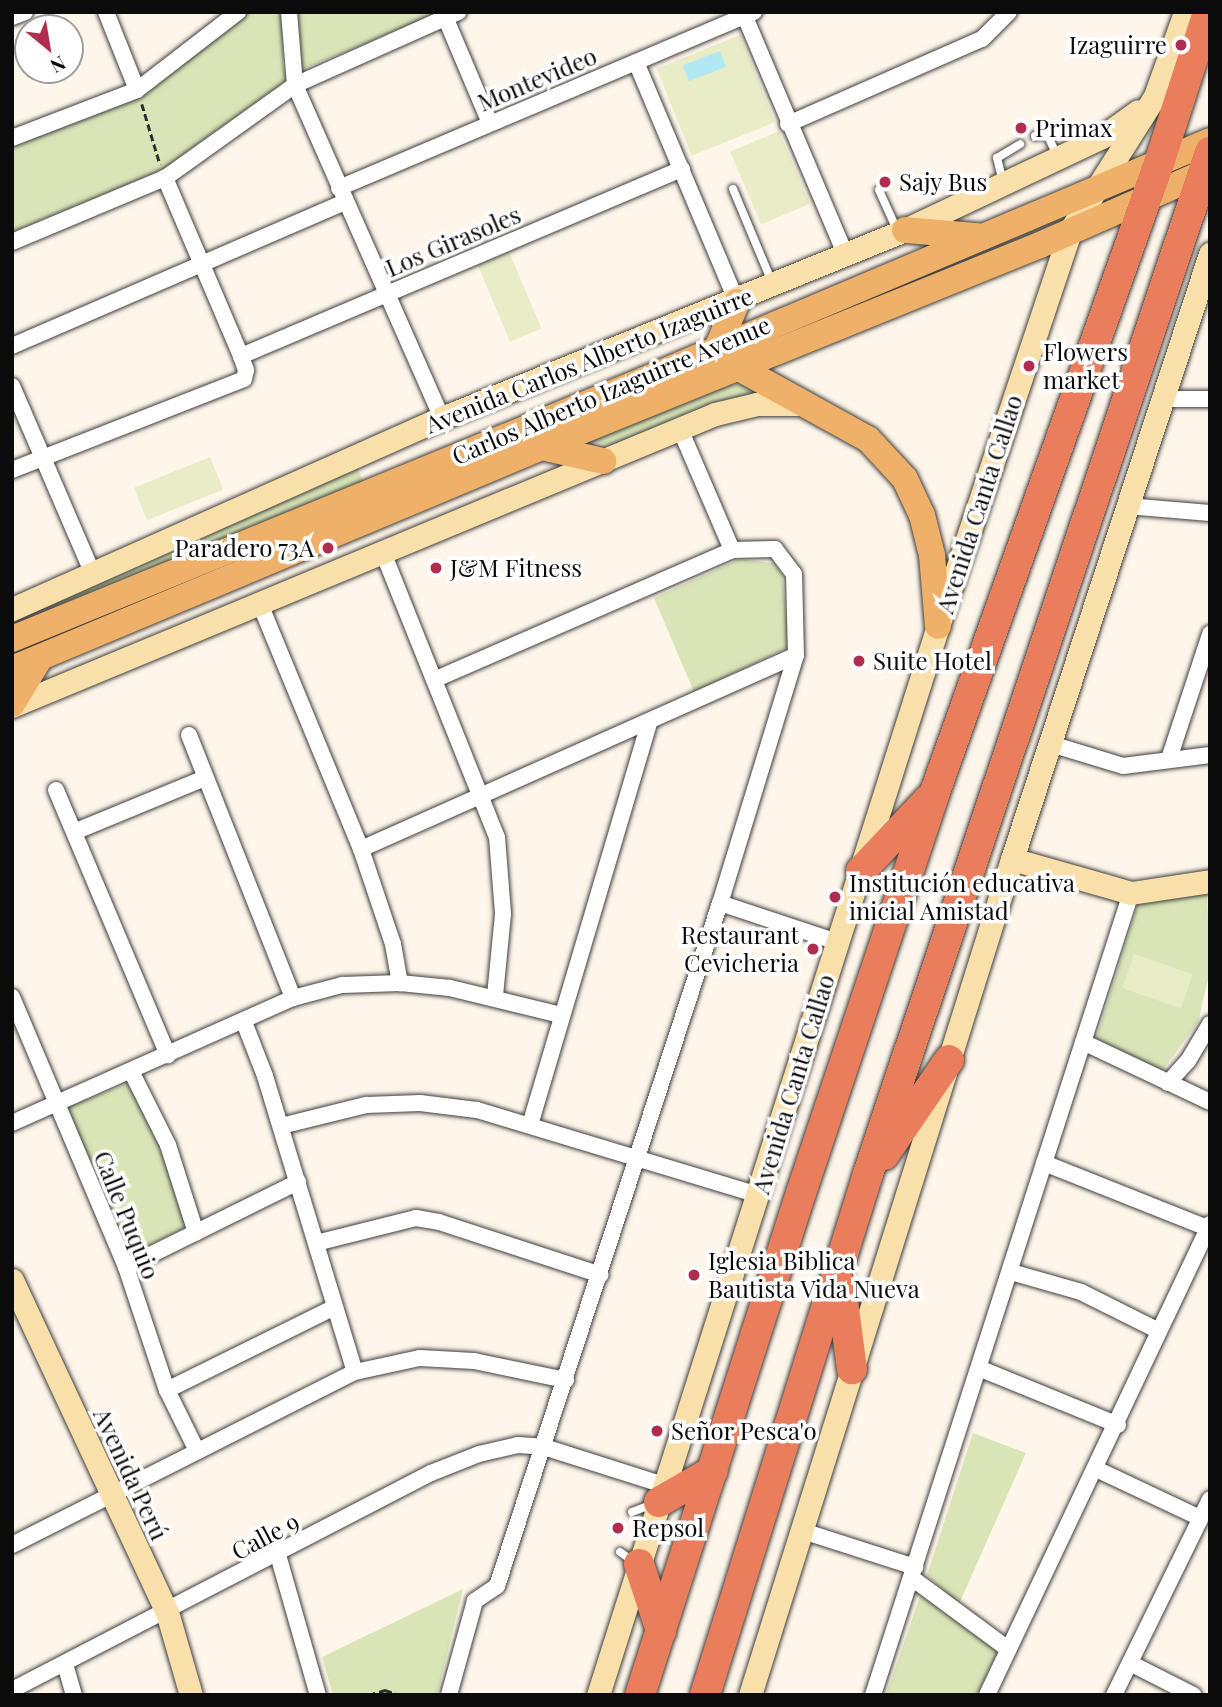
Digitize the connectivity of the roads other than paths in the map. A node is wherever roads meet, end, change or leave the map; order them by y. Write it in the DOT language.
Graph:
graph roads {
  1 [pos="25,12"];
  2 [pos="106,12"];
  3 [pos="238,12"];
  4 [pos="289,12"];
  5 [pos="1009,12"];
  6 [pos="1185,12"];
  7 [pos="1208,12"];
  8 [pos="449,14"];
  9 [pos="747,14"];
  10 [pos="12,17"];
  11 [pos="636,62"];
  12 [pos="295,85"];
  13 [pos="137,90"];
  14 [pos="1155,96"];
  15 [pos="490,123"];
  16 [pos="788,124"];
  17 [pos="1035,136"];
  18 [pos="12,138"];
  19 [pos="1210,141"];
  20 [pos="1020,144"];
  21 [pos="1059,157"];
  22 [pos="1159,163"];
  23 [pos="1207,165"];
  24 [pos="682,169"];
  25 [pos="165,178"];
  26 [pos="1003,183"];
  27 [pos="733,189"];
  28 [pos="879,190"];
  29 [pos="1093,191"];
  30 [pos="342,195"];
  31 [pos="1145,198"];
  32 [pos="1071,229"];
  33 [pos="902,231"];
  34 [pos="983,236"];
  35 [pos="12,242"];
  36 [pos="1210,254"];
  37 [pos="846,256"];
  38 [pos="203,265"];
  39 [pos="774,286"];
  40 [pos="385,295"];
  41 [pos="737,302"];
  42 [pos="12,346"];
  43 [pos="718,346"];
  44 [pos="241,356"];
  45 [pos="741,369"];
  46 [pos="12,386"];
  47 [pos="649,391"];
  48 [pos="1210,399"];
  49 [pos="1162,400"];
  50 [pos="806,404"];
  51 [pos="442,418"];
  52 [pos="680,429"];
  53 [pos="542,447"];
  54 [pos="44,456"];
  55 [pos="603,461"];
  56 [pos="12,470"];
  57 [pos="1127,506"];
  58 [pos="1210,513"];
  59 [pos="229,548"];
  60 [pos="382,550"];
  61 [pos="732,550"];
  62 [pos="94,576"];
  63 [pos="234,576"];
  64 [pos="260,604"];
  65 [pos="12,609"];
  66 [pos="939,626"];
  67 [pos="1209,638"];
  68 [pos="12,639"];
  69 [pos="796,655"];
  70 [pos="40,658"];
  71 [pos="12,669"];
  72 [pos="436,678"];
  73 [pos="12,705"];
  74 [pos="650,721"];
  75 [pos="189,735"];
  76 [pos="1051,744"];
  77 [pos="1210,755"];
  78 [pos="1169,759"];
  79 [pos="205,778"];
  80 [pos="56,790"];
  81 [pos="935,793"];
  82 [pos="483,796"];
  83 [pos="74,832"];
  84 [pos="361,849"];
  85 [pos="1012,859"];
  86 [pos="861,871"];
  87 [pos="1210,881"];
  88 [pos="1130,893"];
  89 [pos="720,903"];
  90 [pos="837,942"];
  91 [pos="400,982"];
  92 [pos="495,996"];
  93 [pos="12,997"];
  94 [pos="293,998"];
  95 [pos="561,1015"];
  96 [pos="244,1022"];
  97 [pos="1210,1024"];
  98 [pos="1083,1042"];
  99 [pos="168,1055"];
  100 [pos="949,1060"];
  101 [pos="131,1071"];
  102 [pos="1168,1083"];
  103 [pos="1210,1102"];
  104 [pos="57,1104"];
  105 [pos="12,1123"];
  106 [pos="530,1125"];
  107 [pos="281,1126"];
  108 [pos="640,1157"];
  109 [pos="1044,1163"];
  110 [pos="868,1174"];
  111 [pos="298,1182"];
  112 [pos="759,1195"];
  113 [pos="1209,1227"];
  114 [pos="196,1233"];
  115 [pos="316,1243"];
  116 [pos="126,1267"];
  117 [pos="1011,1272"];
  118 [pos="601,1275"];
  119 [pos="839,1277"];
  120 [pos="12,1280"];
  121 [pos="335,1307"];
  122 [pos="1159,1331"];
  123 [pos="852,1369"];
  124 [pos="981,1369"];
  125 [pos="355,1373"];
  126 [pos="566,1380"];
  127 [pos="167,1390"];
  128 [pos="1118,1425"];
  129 [pos="544,1447"];
  130 [pos="197,1451"];
  131 [pos="1096,1469"];
  132 [pos="713,1471"];
  133 [pos="112,1495"];
  134 [pos="1210,1499"];
  135 [pos="652,1500"];
  136 [pos="1200,1518"];
  137 [pos="803,1531"];
  138 [pos="12,1545"];
  139 [pos="278,1555"];
  140 [pos="629,1558"];
  141 [pos="913,1572"];
  142 [pos="167,1612"];
  143 [pos="661,1631"];
  144 [pos="1008,1649"];
  145 [pos="1129,1663"];
  146 [pos="65,1664"];
  147 [pos="12,1690"];
  148 [pos="74,1695"];
  149 [pos="191,1695"];
  150 [pos="318,1695"];
  151 [pos="449,1695"];
  152 [pos="598,1695"];
  153 [pos="640,1695"];
  154 [pos="705,1695"];
  155 [pos="750,1695"];
  156 [pos="873,1695"];
  157 [pos="987,1695"];
  158 [pos="1114,1695"];
  159 [pos="1193,1695"];
  1 -- 10 [label="street"];
  2 -- 13 [label="street"];
  3 -- 13 [label="street"];
  4 -- 12 [label="street"];
  5 -- 16 [label="street"];
  6 -- 14 [label="main road, Avenida Canta Callao"];
  7 -- 22 [label="highway, Avenida Canta Callao"];
  8 -- 12 [label="street"];
  8 -- 15 [label="street"];
  9 -- 11 [label="street, Montevideo"];
  9 -- 16 [label="street"];
  11 -- 15 [label="street, Montevideo"];
  11 -- 24 [label="street"];
  12 -- 25 [label="street"];
  12 -- 30 [label="street"];
  13 -- 18 [label="street"];
  14 -- 21 [label="main road, Avenida Carlos Alberto Izaguirre"];
  14 -- 29 [label="main road, Avenida Canta Callao"];
  15 -- 30 [label="street, Montevideo"];
  16 -- 37 [label="street"];
  17 -- 21 [label="lane"];
  19 -- 22 [label="main road, Carlos Alberto Izaguirre Avenue"];
  20 -- 26 [label="lane"];
  21 -- 26 [label="main road, Avenida Carlos Alberto Izaguirre"];
  22 -- 29 [label="main road, Carlos Alberto Izaguirre Avenue"];
  22 -- 31 [label="highway, Avenida Canta Callao"];
  23 -- 31 [label="main road, Carlos Alberto Izaguirre Avenue"];
  23 -- 110 [label="highway"];
  24 -- 40 [label="street, Los Girasoles"];
  24 -- 41 [label="street"];
  25 -- 35 [label="street"];
  25 -- 38 [label="street"];
  26 -- 33 [label="main road, Avenida Carlos Alberto Izaguirre"];
  27 -- 39 [label="lane"];
  28 -- 33 [label="lane"];
  29 -- 32 [label="main road, Avenida Canta Callao"];
  29 -- 34 [label="main road, Carlos Alberto Izaguirre Avenue"];
  30 -- 38 [label="street, Montevideo"];
  30 -- 40 [label="street"];
  31 -- 32 [label="main road, Carlos Alberto Izaguirre Avenue"];
  31 -- 81 [label="highway, Avenida Canta Callao"];
  32 -- 45 [label="main road, Carlos Alberto Izaguirre Avenue"];
  32 -- 66 [label="main road, Avenida Canta Callao"];
  33 -- 34 [label="main road"];
  33 -- 37 [label="main road, Avenida Carlos Alberto Izaguirre"];
  34 -- 43 [label="main road, Carlos Alberto Izaguirre Avenue"];
  36 -- 49 [label="main road"];
  37 -- 39 [label="main road, Avenida Carlos Alberto Izaguirre"];
  38 -- 42 [label="street, Montevideo"];
  38 -- 44 [label="street"];
  39 -- 41 [label="main road, Avenida Carlos Alberto Izaguirre"];
  40 -- 44 [label="street, Los Girasoles"];
  40 -- 51 [label="street"];
  41 -- 43 [label="main road"];
  41 -- 51 [label="main road, Avenida Carlos Alberto Izaguirre"];
  43 -- 47 [label="main road, Carlos Alberto Izaguirre Avenue"];
  44 -- 54 [label="street"];
  45 -- 47 [label="main road, Carlos Alberto Izaguirre Avenue"];
  45 -- 50 [label="main road"];
  46 -- 54 [label="street"];
  47 -- 53 [label="main road, Carlos Alberto Izaguirre Avenue"];
  47 -- 59 [label="main road, Carlos Alberto Izaguirre Avenue"];
  48 -- 49 [label="street"];
  49 -- 57 [label="main road"];
  50 -- 52 [label="main road"];
  50 -- 66 [label="main road"];
  51 -- 62 [label="main road, Avenida Carlos Alberto Izaguirre"];
  52 -- 55 [label="main road"];
  52 -- 61 [label="street"];
  53 -- 55 [label="main road"];
  53 -- 63 [label="main road, Carlos Alberto Izaguirre Avenue"];
  54 -- 56 [label="street"];
  54 -- 62 [label="street"];
  55 -- 60 [label="main road"];
  57 -- 58 [label="street"];
  57 -- 76 [label="main road"];
  59 -- 63 [label="main road"];
  59 -- 68 [label="main road, Carlos Alberto Izaguirre Avenue"];
  60 -- 64 [label="main road"];
  60 -- 72 [label="street"];
  61 -- 69 [label="street"];
  61 -- 72 [label="street"];
  62 -- 65 [label="main road, Avenida Carlos Alberto Izaguirre"];
  63 -- 70 [label="main road, Carlos Alberto Izaguirre Avenue"];
  64 -- 73 [label="main road"];
  64 -- 84 [label="street"];
  66 -- 86 [label="main road, Avenida Canta Callao"];
  67 -- 78 [label="street"];
  69 -- 74 [label="street"];
  69 -- 89 [label="street"];
  70 -- 71 [label="main road, Carlos Alberto Izaguirre Avenue"];
  70 -- 73 [label="main road"];
  72 -- 82 [label="street"];
  74 -- 82 [label="street"];
  74 -- 95 [label="street"];
  75 -- 79 [label="street"];
  76 -- 78 [label="street"];
  76 -- 85 [label="main road"];
  77 -- 78 [label="street"];
  79 -- 83 [label="street"];
  79 -- 94 [label="street"];
  80 -- 83 [label="street"];
  81 -- 86 [label="highway"];
  81 -- 132 [label="highway, Avenida Canta Callao"];
  82 -- 84 [label="street"];
  82 -- 92 [label="street"];
  83 -- 99 [label="street"];
  84 -- 91 [label="street"];
  85 -- 88 [label="main road"];
  85 -- 100 [label="main road"];
  86 -- 90 [label="main road, Avenida Canta Callao"];
  87 -- 88 [label="main road"];
  88 -- 98 [label="street"];
  89 -- 90 [label="street"];
  89 -- 108 [label="street"];
  90 -- 112 [label="main road, Avenida Canta Callao"];
  91 -- 92 [label="street"];
  91 -- 94 [label="street"];
  92 -- 95 [label="street"];
  93 -- 104 [label="street, Calle Puquio"];
  94 -- 96 [label="street"];
  95 -- 106 [label="street"];
  96 -- 99 [label="street"];
  96 -- 107 [label="street"];
  97 -- 102 [label="street"];
  98 -- 102 [label="street"];
  98 -- 109 [label="street"];
  99 -- 101 [label="street"];
  100 -- 110 [label="highway"];
  100 -- 123 [label="main road"];
  101 -- 104 [label="street"];
  101 -- 114 [label="street"];
  102 -- 103 [label="street"];
  104 -- 105 [label="street"];
  104 -- 116 [label="street, Calle Puquio"];
  106 -- 107 [label="street"];
  106 -- 108 [label="street"];
  107 -- 111 [label="street"];
  108 -- 112 [label="street"];
  108 -- 118 [label="street"];
  109 -- 113 [label="street"];
  109 -- 117 [label="street"];
  110 -- 119 [label="highway"];
  111 -- 114 [label="street"];
  111 -- 115 [label="street"];
  112 -- 135 [label="main road, Avenida Canta Callao"];
  113 -- 122 [label="street"];
  114 -- 116 [label="street"];
  115 -- 118 [label="street"];
  115 -- 121 [label="street"];
  116 -- 127 [label="street, Calle Puquio"];
  117 -- 122 [label="street"];
  117 -- 124 [label="street"];
  118 -- 126 [label="street"];
  119 -- 123 [label="highway"];
  119 -- 154 [label="highway"];
  120 -- 133 [label="main road, Avenida Perú"];
  121 -- 125 [label="street"];
  121 -- 127 [label="street"];
  122 -- 128 [label="street"];
  123 -- 137 [label="main road"];
  124 -- 128 [label="street"];
  124 -- 141 [label="street"];
  125 -- 126 [label="street"];
  125 -- 130 [label="street"];
  126 -- 129 [label="street"];
  127 -- 130 [label="street, Calle Puquio"];
  128 -- 131 [label="street"];
  129 -- 135 [label="street, Calle 9"];
  129 -- 139 [label="street, Calle 9"];
  129 -- 151 [label="street"];
  130 -- 133 [label="street"];
  131 -- 136 [label="street"];
  131 -- 144 [label="street"];
  132 -- 135 [label="highway"];
  132 -- 143 [label="highway, Avenida Canta Callao"];
  133 -- 138 [label="street"];
  133 -- 142 [label="main road, Avenida Perú"];
  134 -- 136 [label="street"];
  135 -- 140 [label="main road, Avenida Canta Callao"];
  136 -- 145 [label="street"];
  137 -- 141 [label="street"];
  137 -- 155 [label="main road"];
  139 -- 142 [label="street, Calle 9"];
  139 -- 150 [label="street"];
  140 -- 143 [label="highway"];
  140 -- 152 [label="main road, Avenida Canta Callao"];
  141 -- 144 [label="street"];
  141 -- 156 [label="street"];
  142 -- 146 [label="street, Calle 9"];
  142 -- 149 [label="main road, Avenida Perú"];
  143 -- 153 [label="highway, Avenida Canta Callao"];
  144 -- 157 [label="street"];
  145 -- 158 [label="street"];
  145 -- 159 [label="street"];
  146 -- 147 [label="street, Calle 9"];
  146 -- 148 [label="street"];
}
